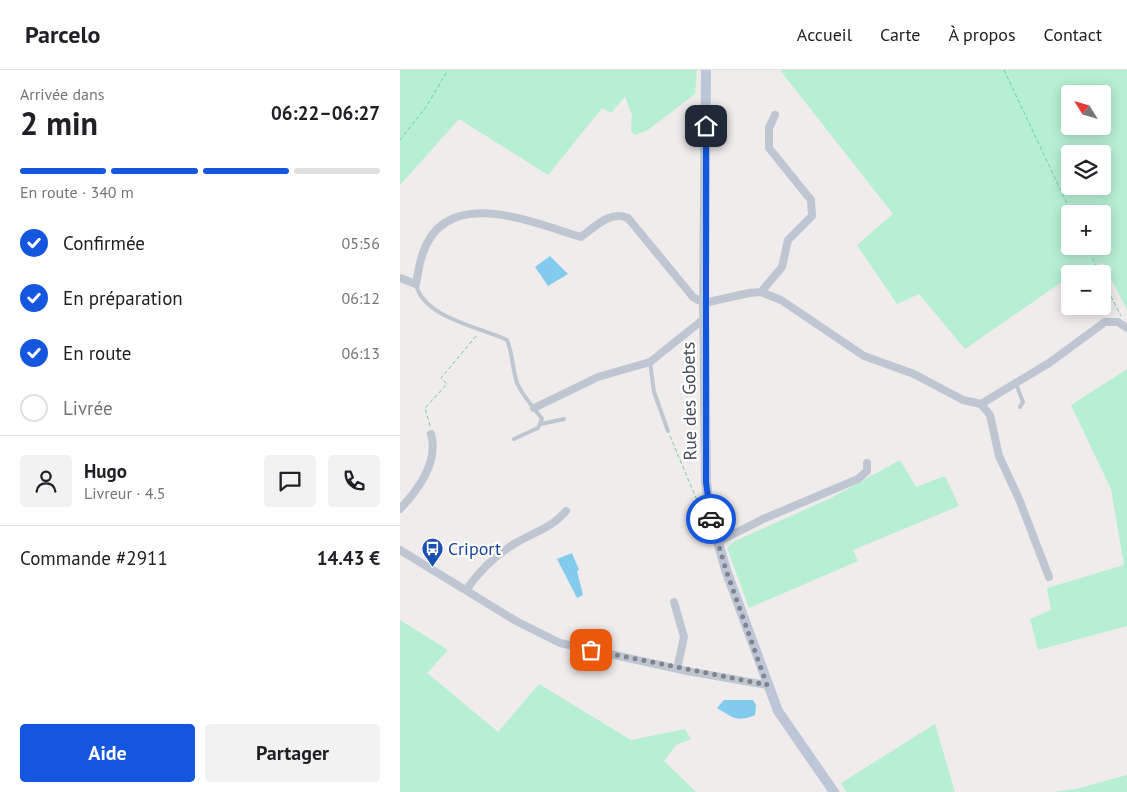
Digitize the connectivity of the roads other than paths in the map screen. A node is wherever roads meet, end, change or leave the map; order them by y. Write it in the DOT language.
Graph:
graph roads {
  1 [pos="706,70"];
  2 [pos="775,115"];
  3 [pos="400,278"];
  4 [pos="416,284"];
  5 [pos="761,292"];
  6 [pos="704,303"];
  7 [pos="705,322"];
  8 [pos="1127,328"];
  9 [pos="650,362"];
  10 [pos="1016,384"];
  11 [pos="981,404"];
  12 [pos="1020,407"];
  13 [pos="534,408"];
  14 [pos="564,419"];
  15 [pos="541,424"];
  16 [pos="668,431"];
  17 [pos="431,434"];
  18 [pos="514,439"];
  19 [pos="867,463"];
  20 [pos="400,508"];
  21 [pos="566,511"];
  22 [pos="718,542"];
  23 [pos="400,550"];
  24 [pos="1049,578"];
  25 [pos="466,590"];
  26 [pos="674,602"];
  27 [pos="677,669"];
  28 [pos="767,685"];
  29 [pos="834,792"];
  1 -- 6 [label="main road, Rue des Gobets"];
  2 -- 5 [label="street"];
  3 -- 4 [label="street"];
  4 -- 6 [label="street"];
  4 -- 13 [label="lane"];
  5 -- 6 [label="street"];
  5 -- 11 [label="street"];
  6 -- 7 [label="main road, Rue des Gobets"];
  7 -- 9 [label="street"];
  7 -- 22 [label="main road, Rue des Gobets"];
  8 -- 10 [label="street"];
  9 -- 13 [label="street"];
  9 -- 16 [label="lane"];
  10 -- 11 [label="street"];
  10 -- 12 [label="lane"];
  11 -- 24 [label="street"];
  13 -- 15 [label="lane"];
  14 -- 15 [label="lane"];
  15 -- 18 [label="lane"];
  17 -- 20 [label="street"];
  19 -- 22 [label="street"];
  21 -- 25 [label="street"];
  22 -- 28 [label="main road, Rue des Gobets"];
  23 -- 25 [label="street"];
  25 -- 27 [label="street"];
  26 -- 27 [label="street"];
  27 -- 28 [label="street"];
  28 -- 29 [label="main road, Rue des Gobets"];
}
